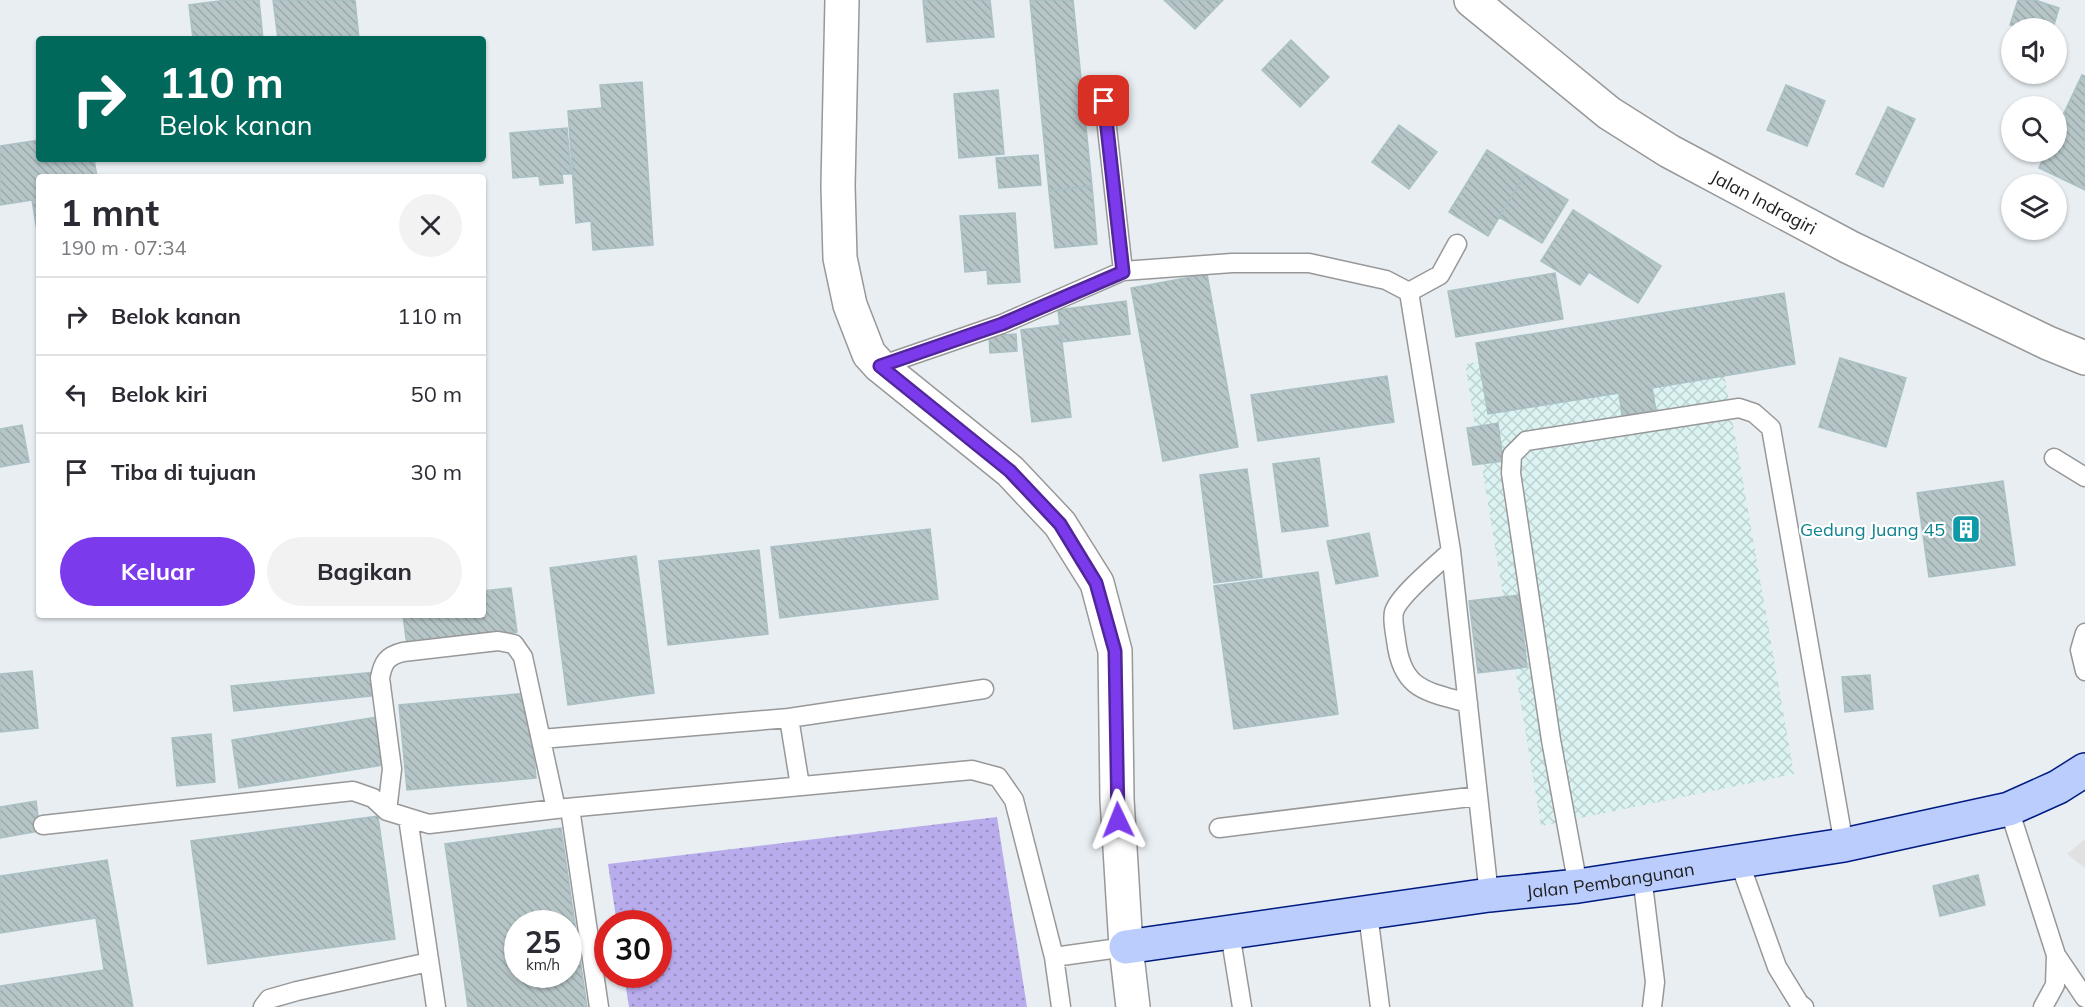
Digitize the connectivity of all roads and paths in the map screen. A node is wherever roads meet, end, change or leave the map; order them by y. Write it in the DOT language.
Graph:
graph roads {
  1 [pos="842,0"];
  2 [pos="1471,0"];
  3 [pos="1104,101"];
  4 [pos="1456,244"];
  5 [pos="1123,272"];
  6 [pos="1409,292"];
  7 [pos="2085,358"];
  8 [pos="880,366"];
  9 [pos="2054,458"];
  10 [pos="2085,477"];
  11 [pos="1451,551"];
  12 [pos="2085,633"];
  13 [pos="2085,670"];
  14 [pos="984,689"];
  15 [pos="1468,703"];
  16 [pos="789,718"];
  17 [pos="541,740"];
  18 [pos="2083,775"];
  19 [pos="800,786"];
  20 [pos="1478,796"];
  21 [pos="563,809"];
  22 [pos="2009,809"];
  23 [pos="387,810"];
  24 [pos="408,818"];
  25 [pos="43,825"];
  26 [pos="1219,828"];
  27 [pos="1844,845"];
  28 [pos="1739,861"];
  29 [pos="1642,876"];
  30 [pos="1578,886"];
  31 [pos="1489,896"];
  32 [pos="1368,914"];
  33 [pos="1230,933"];
  34 [pos="1126,947"];
  35 [pos="2056,955"];
  36 [pos="1054,957"];
  37 [pos="429,962"];
  38 [pos="2085,998"];
  39 [pos="262,1007"];
  40 [pos="436,1007"];
  41 [pos="599,1007"];
  42 [pos="1061,1007"];
  43 [pos="1133,1007"];
  44 [pos="1242,1007"];
  45 [pos="1380,1007"];
  46 [pos="1652,1007"];
  47 [pos="1804,1007"];
  48 [pos="2043,1007"];
  1 -- 8 [label="street"];
  2 -- 7 [label="street, Jalan Indragiri"];
  3 -- 5 [label="lane"];
  4 -- 6 [label="lane"];
  5 -- 6 [label="lane"];
  5 -- 8 [label="lane"];
  6 -- 11 [label="lane"];
  8 -- 34 [label="street"];
  9 -- 10 [label="lane"];
  11 -- 15 [label="lane"];
  11 -- 15 [label="lane"];
  12 -- 13 [label="lane"];
  14 -- 16 [label="lane"];
  15 -- 20 [label="lane"];
  16 -- 17 [label="lane"];
  16 -- 19 [label="lane"];
  17 -- 21 [label="lane"];
  17 -- 23 [label="lane"];
  18 -- 22 [label="main road, Jalan Pembangunan"];
  19 -- 21 [label="lane"];
  19 -- 36 [label="lane"];
  20 -- 26 [label="lane"];
  20 -- 31 [label="lane"];
  21 -- 24 [label="lane"];
  21 -- 41 [label="lane"];
  22 -- 27 [label="main road, Jalan Pembangunan"];
  22 -- 35 [label="lane"];
  23 -- 24 [label="lane"];
  23 -- 25 [label="lane"];
  24 -- 37 [label="lane"];
  27 -- 28 [label="main road, Jalan Pembangunan"];
  27 -- 30 [label="lane"];
  28 -- 29 [label="main road, Jalan Pembangunan"];
  28 -- 47 [label="lane"];
  29 -- 30 [label="main road, Jalan Pembangunan"];
  29 -- 46 [label="lane"];
  30 -- 31 [label="main road, Jalan Pembangunan"];
  31 -- 32 [label="main road, Jalan Pembangunan"];
  32 -- 33 [label="main road, Jalan Pembangunan"];
  32 -- 45 [label="lane"];
  33 -- 34 [label="main road, Jalan Pembangunan"];
  33 -- 44 [label="lane"];
  34 -- 36 [label="lane"];
  34 -- 43 [label="street"];
  35 -- 38 [label="lane"];
  35 -- 48 [label="lane"];
  36 -- 42 [label="lane"];
  37 -- 39 [label="lane"];
  37 -- 40 [label="lane"];
}
